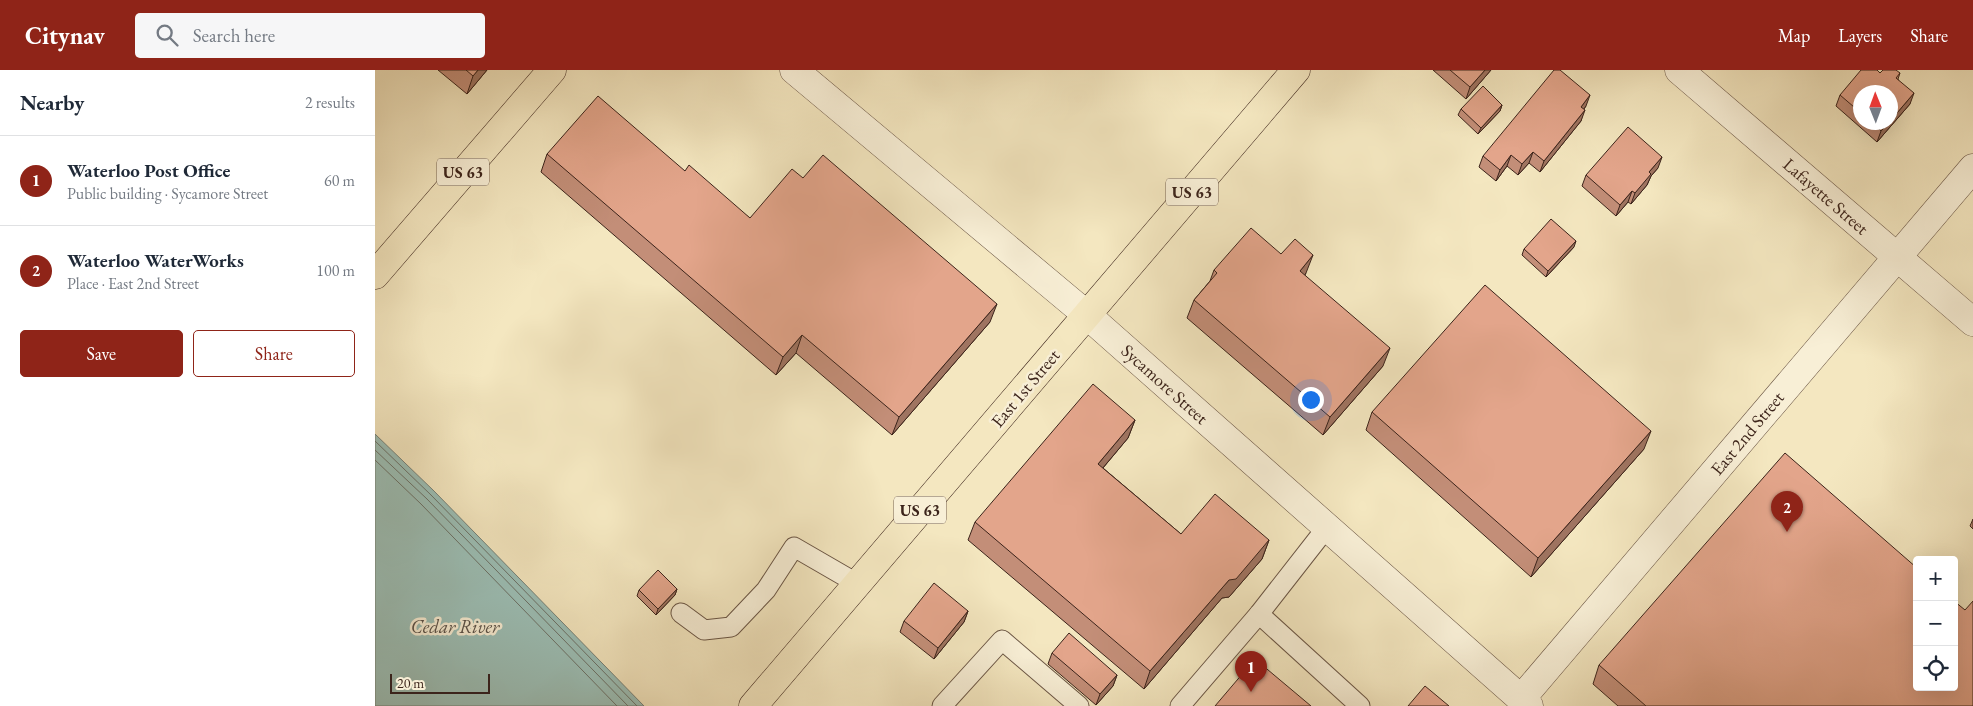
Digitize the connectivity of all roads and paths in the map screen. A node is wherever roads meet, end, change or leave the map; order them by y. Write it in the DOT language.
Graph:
graph roads {
  1 [pos="552,70"];
  2 [pos="794,70"];
  3 [pos="1296,70"];
  4 [pos="1679,70"];
  5 [pos="1973,168"];
  6 [pos="1897,257"];
  7 [pos="375,274"];
  8 [pos="1087,314"];
  9 [pos="1973,322"];
  10 [pos="1327,527"];
  11 [pos="857,584"];
  12 [pos="681,613"];
  13 [pos="1259,614"];
  14 [pos="1525,702"];
  15 [pos="753,706"];
  16 [pos="942,706"];
  17 [pos="1079,706"];
  18 [pos="1180,706"];
  19 [pos="1360,706"];
  1 -- 7 [label="highway, US 63"];
  2 -- 8 [label="street, Sycamore Street"];
  3 -- 8 [label="highway, East 1st Street / US 63"];
  4 -- 6 [label="street, Lafayette Street"];
  5 -- 6 [label="street, East 2nd Street"];
  6 -- 9 [label="street, Lafayette Street"];
  6 -- 14 [label="street, East 2nd Street"];
  8 -- 10 [label="street, Sycamore Street"];
  8 -- 11 [label="highway, East 1st Street / US 63"];
  10 -- 13 [label="lane"];
  10 -- 14 [label="street, Sycamore Street"];
  11 -- 12 [label="lane"];
  11 -- 15 [label="highway, East 1st Street / US 63"];
  13 -- 18 [label="lane"];
  13 -- 19 [label="lane"];
  16 -- 17 [label="lane"];
}
